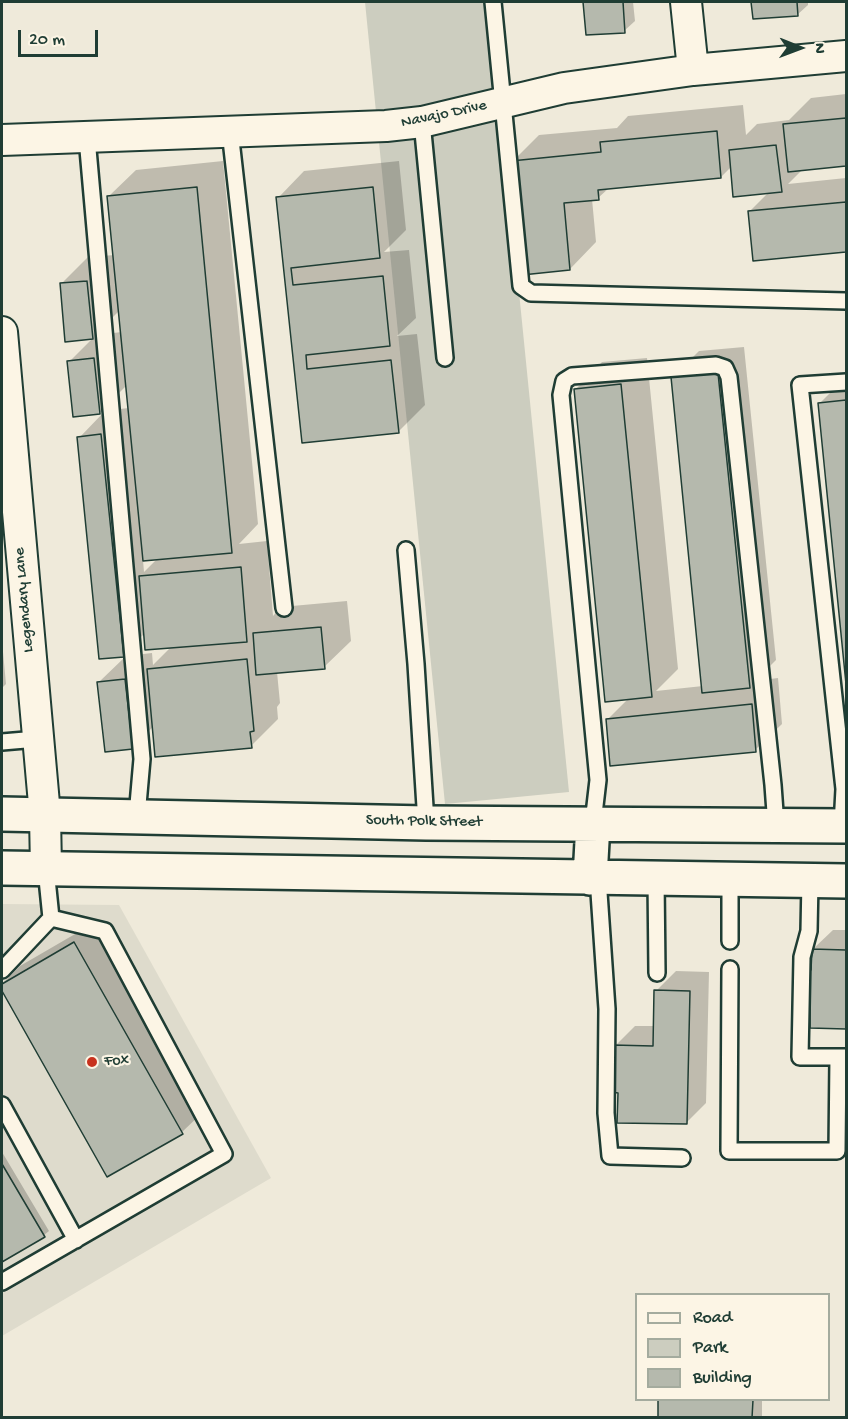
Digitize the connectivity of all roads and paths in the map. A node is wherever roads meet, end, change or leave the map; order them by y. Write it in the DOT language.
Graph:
graph roads {
  1 [pos="493,2"];
  2 [pos="686,2"];
  3 [pos="846,57"];
  4 [pos="693,70"];
  5 [pos="503,102"];
  6 [pos="422,122"];
  7 [pos="230,131"];
  8 [pos="87,138"];
  9 [pos="2,140"];
  10 [pos="846,301"];
  11 [pos="2,332"];
  12 [pos="445,358"];
  13 [pos="846,382"];
  14 [pos="406,550"];
  15 [pos="284,608"];
  16 [pos="37,739"];
  17 [pos="2,742"];
  18 [pos="2,814"];
  19 [pos="45,815"];
  20 [pos="137,816"];
  21 [pos="426,823"];
  22 [pos="594,824"];
  23 [pos="776,825"];
  24 [pos="844,826"];
  25 [pos="2,868"];
  26 [pos="46,869"];
  27 [pos="594,878"];
  28 [pos="656,879"];
  29 [pos="730,880"];
  30 [pos="810,881"];
  31 [pos="846,881"];
  32 [pos="51,918"];
  33 [pos="730,941"];
  34 [pos="2,969"];
  35 [pos="730,969"];
  36 [pos="657,973"];
  37 [pos="842,1057"];
  38 [pos="2,1105"];
  39 [pos="682,1158"];
  40 [pos="76,1240"];
  41 [pos="2,1282"];
  1 -- 5 [label="lane"];
  2 -- 4 [label="street"];
  3 -- 4 [label="street, Navajo Drive"];
  4 -- 5 [label="street, Navajo Drive"];
  5 -- 6 [label="street, Navajo Drive"];
  5 -- 10 [label="lane"];
  6 -- 7 [label="street, Navajo Drive"];
  6 -- 12 [label="lane"];
  7 -- 8 [label="street, Navajo Drive"];
  7 -- 15 [label="lane"];
  8 -- 9 [label="street, Navajo Drive"];
  8 -- 20 [label="lane"];
  11 -- 16 [label="street, Legendary Lane"];
  13 -- 24 [label="lane"];
  14 -- 21 [label="lane"];
  16 -- 17 [label="lane"];
  16 -- 19 [label="street, Legendary Lane"];
  18 -- 19 [label="main road, South Polk Street"];
  19 -- 20 [label="main road, South Polk Street"];
  19 -- 26 [label="street, Legendary Lane"];
  20 -- 21 [label="main road, South Polk Street"];
  21 -- 22 [label="main road, South Polk Street"];
  22 -- 23 [label="main road, South Polk Street"];
  22 -- 23 [label="lane"];
  22 -- 27 [label="main road"];
  23 -- 24 [label="main road, South Polk Street"];
  25 -- 26 [label="main road"];
  26 -- 27 [label="main road"];
  26 -- 32 [label="lane"];
  27 -- 28 [label="main road"];
  27 -- 39 [label="lane"];
  28 -- 29 [label="main road"];
  28 -- 36 [label="lane"];
  29 -- 30 [label="main road"];
  29 -- 33 [label="lane"];
  30 -- 31 [label="main road"];
  30 -- 37 [label="lane"];
  32 -- 34 [label="lane"];
  32 -- 40 [label="lane"];
  35 -- 37 [label="lane"];
  38 -- 40 [label="lane"];
  40 -- 41 [label="lane"];
}
